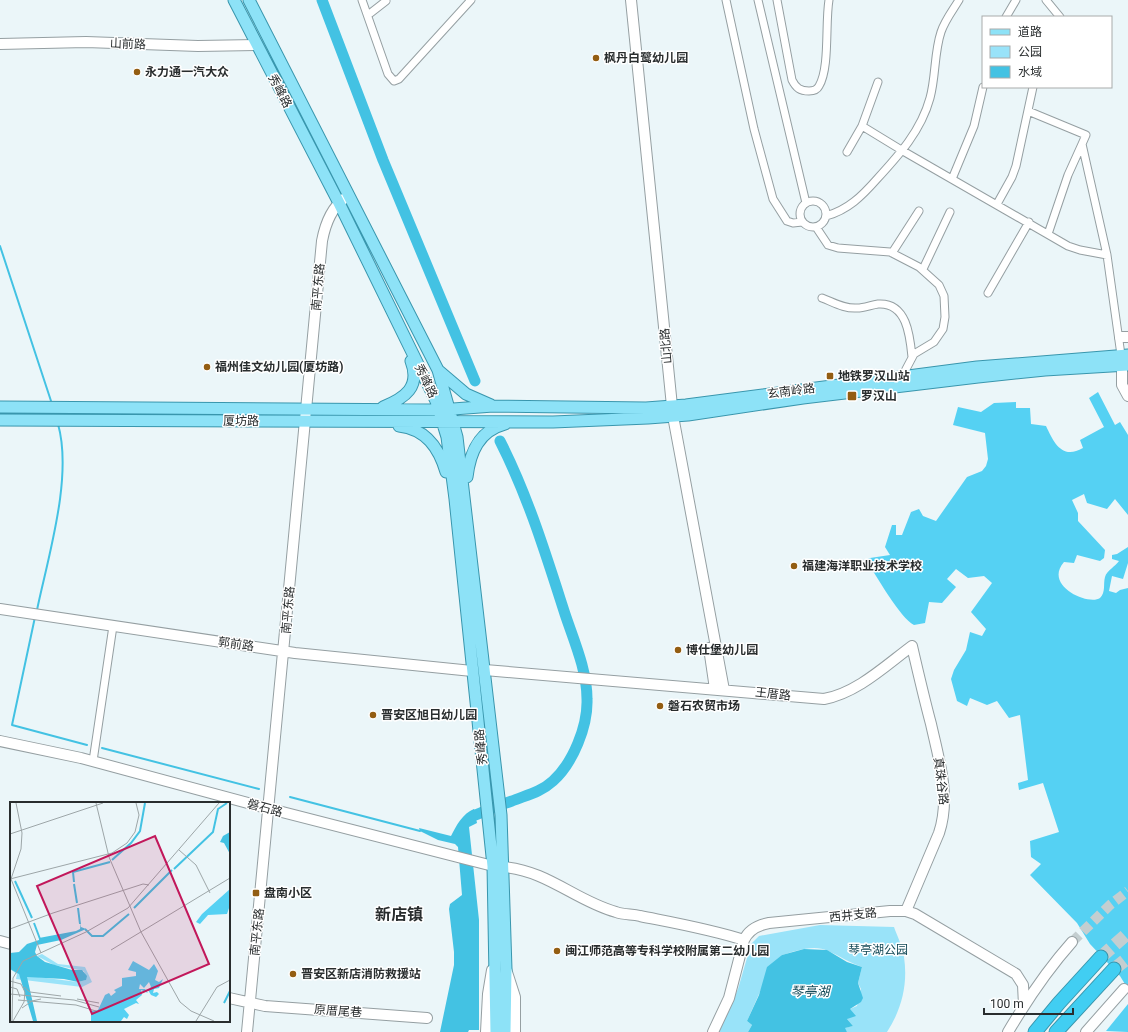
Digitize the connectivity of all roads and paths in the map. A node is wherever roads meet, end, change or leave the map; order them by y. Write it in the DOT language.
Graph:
graph roads {
  1 [pos="234,0"];
  2 [pos="249,0"];
  3 [pos="362,0"];
  4 [pos="385,0"];
  5 [pos="471,0"];
  6 [pos="625,0"];
  7 [pos="631,0"];
  8 [pos="726,0"];
  9 [pos="758,0"];
  10 [pos="777,0"];
  11 [pos="829,0"];
  12 [pos="959,0"];
  13 [pos="1016,0"];
  14 [pos="1046,0"];
  15 [pos="368,15"];
  16 [pos="1007,16"];
  17 [pos="1059,16"];
  18 [pos="0,44"];
  19 [pos="256,45"];
  20 [pos="878,82"];
  21 [pos="983,88"];
  22 [pos="1033,88"];
  23 [pos="1028,111"];
  24 [pos="862,126"];
  25 [pos="1082,144"];
  26 [pos="903,151"];
  27 [pos="847,152"];
  28 [pos="952,179"];
  29 [pos="349,198"];
  30 [pos="806,203"];
  31 [pos="998,204"];
  32 [pos="340,206"];
  33 [pos="919,211"];
  34 [pos="950,212"];
  35 [pos="826,216"];
  36 [pos="802,222"];
  37 [pos="1029,222"];
  38 [pos="816,227"];
  39 [pos="1048,234"];
  40 [pos="892,253"];
  41 [pos="1107,255"];
  42 [pos="923,269"];
  43 [pos="988,293"];
  44 [pos="822,298"];
  45 [pos="1124,337"];
  46 [pos="406,341"];
  47 [pos="912,357"];
  48 [pos="1125,360"];
  49 [pos="438,370"];
  50 [pos="905,371"];
  51 [pos="1128,396"];
  52 [pos="477,404"];
  53 [pos="0,407"];
  54 [pos="380,409"];
  55 [pos="445,410"];
  56 [pos="670,412"];
  57 [pos="309,415"];
  58 [pos="0,420"];
  59 [pos="515,421"];
  60 [pos="382,422"];
  61 [pos="449,422"];
  62 [pos="482,422"];
  63 [pos="465,492"];
  64 [pos="455,499"];
  65 [pos="0,609"];
  66 [pos="113,626"];
  67 [pos="912,646"];
  68 [pos="287,651"];
  69 [pos="485,670"];
  70 [pos="472,671"];
  71 [pos="720,689"];
  72 [pos="0,741"];
  73 [pos="93,761"];
  74 [pos="273,810"];
  75 [pos="498,867"];
  76 [pos="906,911"];
  77 [pos="744,940"];
  78 [pos="0,941"];
  79 [pos="1072,942"];
  80 [pos="10,944"];
  81 [pos="495,950"];
  82 [pos="1101,957"];
  83 [pos="506,969"];
  84 [pos="1114,969"];
  85 [pos="1124,989"];
  86 [pos="230,998"];
  87 [pos="501,1002"];
  88 [pos="253,1003"];
  89 [pos="1024,1005"];
  90 [pos="427,1018"];
  91 [pos="248,1032"];
  92 [pos="253,1032"];
  93 [pos="486,1032"];
  94 [pos="496,1032"];
  95 [pos="506,1032"];
  96 [pos="515,1032"];
  97 [pos="713,1032"];
  98 [pos="1008,1032"];
  99 [pos="1035,1032"];
  100 [pos="1056,1032"];
  101 [pos="1086,1032"];
  1 -- 19 [label="main road, 秀峰路"];
  2 -- 29 [label="main road, 秀峰路"];
  3 -- 15 [label="street"];
  4 -- 15 [label="street"];
  5 -- 15 [label="street"];
  6 -- 56 [label="street, 山北路"];
  7 -- 56 [label="street, 山北路"];
  8 -- 36 [label="street"];
  9 -- 30 [label="street"];
  10 -- 11 [label="street"];
  12 -- 26 [label="street"];
  13 -- 16 [label="street"];
  14 -- 17 [label="street"];
  18 -- 19 [label="street, 山前路"];
  19 -- 32 [label="main road, 秀峰路"];
  20 -- 24 [label="street"];
  21 -- 28 [label="street"];
  22 -- 23 [label="street"];
  23 -- 25 [label="street"];
  23 -- 31 [label="street"];
  24 -- 26 [label="street"];
  24 -- 27 [label="street"];
  25 -- 39 [label="street"];
  25 -- 41 [label="street"];
  26 -- 28 [label="street"];
  26 -- 35 [label="street"];
  28 -- 31 [label="street"];
  29 -- 32 [label="street, 南平东路"];
  29 -- 49 [label="main road, 秀峰路"];
  30 -- 35 [label="street"];
  30 -- 36 [label="street"];
  31 -- 37 [label="street"];
  32 -- 46 [label="main road, 秀峰路"];
  32 -- 57 [label="street, 南平东路"];
  33 -- 40 [label="street"];
  34 -- 42 [label="street"];
  35 -- 38 [label="street"];
  36 -- 38 [label="street"];
  37 -- 39 [label="street"];
  37 -- 43 [label="street"];
  38 -- 40 [label="street"];
  39 -- 41 [label="street"];
  40 -- 42 [label="street"];
  41 -- 45 [label="street"];
  42 -- 47 [label="street"];
  44 -- 47 [label="street"];
  45 -- 48 [label="street"];
  46 -- 54 [label="main road"];
  46 -- 55 [label="main road, 秀峰路"];
  47 -- 50 [label="street"];
  48 -- 51 [label="street"];
  48 -- 56 [label="main road, 玄南岭路"];
  49 -- 52 [label="main road"];
  49 -- 55 [label="main road, 秀峰路"];
  52 -- 55 [label="main road, 厦坊路"];
  52 -- 56 [label="main road, 玄南岭路"];
  53 -- 57 [label="main road, 厦坊路"];
  54 -- 55 [label="main road, 厦坊路"];
  54 -- 57 [label="main road, 厦坊路"];
  55 -- 61 [label="main road, 秀峰路"];
  56 -- 59 [label="main road, 玄南岭路"];
  56 -- 71 [label="street, 山北路"];
  57 -- 58 [label="main road, 厦坊路"];
  57 -- 60 [label="main road, 厦坊路"];
  57 -- 68 [label="street, 南平东路"];
  59 -- 62 [label="main road, 玄南岭路"];
  59 -- 63 [label="main road"];
  60 -- 61 [label="main road, 厦坊路"];
  60 -- 64 [label="main road"];
  61 -- 62 [label="main road, 厦坊路"];
  61 -- 63 [label="main road, 秀峰路"];
  61 -- 64 [label="main road, 秀峰路"];
  63 -- 69 [label="main road, 秀峰路"];
  64 -- 70 [label="main road, 秀峰路"];
  65 -- 66 [label="street, 郭前路"];
  66 -- 68 [label="street, 郭前路"];
  66 -- 73 [label="street"];
  67 -- 71 [label="street, 王厝路"];
  67 -- 76 [label="street, 真珠谷路"];
  68 -- 70 [label="street, 郭前路"];
  68 -- 74 [label="street, 南平东路"];
  69 -- 71 [label="street, 王厝路"];
  69 -- 75 [label="main road, 秀峰路"];
  70 -- 75 [label="main road, 秀峰路"];
  72 -- 73 [label="street, 磐石路"];
  73 -- 74 [label="street, 磐石路"];
  74 -- 75 [label="street, 磐石路"];
  74 -- 88 [label="street, 南平东路"];
  75 -- 77 [label="street"];
  75 -- 81 [label="main road"];
  75 -- 83 [label="main road"];
  76 -- 77 [label="street, 西井支路"];
  76 -- 89 [label="street, 西井支路"];
  77 -- 97 [label="street"];
  78 -- 80 [label="street"];
  79 -- 89 [label="street"];
  81 -- 87 [label="main road"];
  81 -- 93 [label="street"];
  82 -- 99 [label="highway"];
  83 -- 87 [label="main road"];
  83 -- 96 [label="street"];
  84 -- 100 [label="highway"];
  85 -- 101 [label="street"];
  86 -- 88 [label="street, 原厝尾巷"];
  87 -- 94 [label="main road"];
  87 -- 95 [label="main road"];
  88 -- 90 [label="street, 原厝尾巷"];
  88 -- 91 [label="street, 南平东路"];
  88 -- 92 [label="street, 南平东路"];
  89 -- 98 [label="street"];
}
